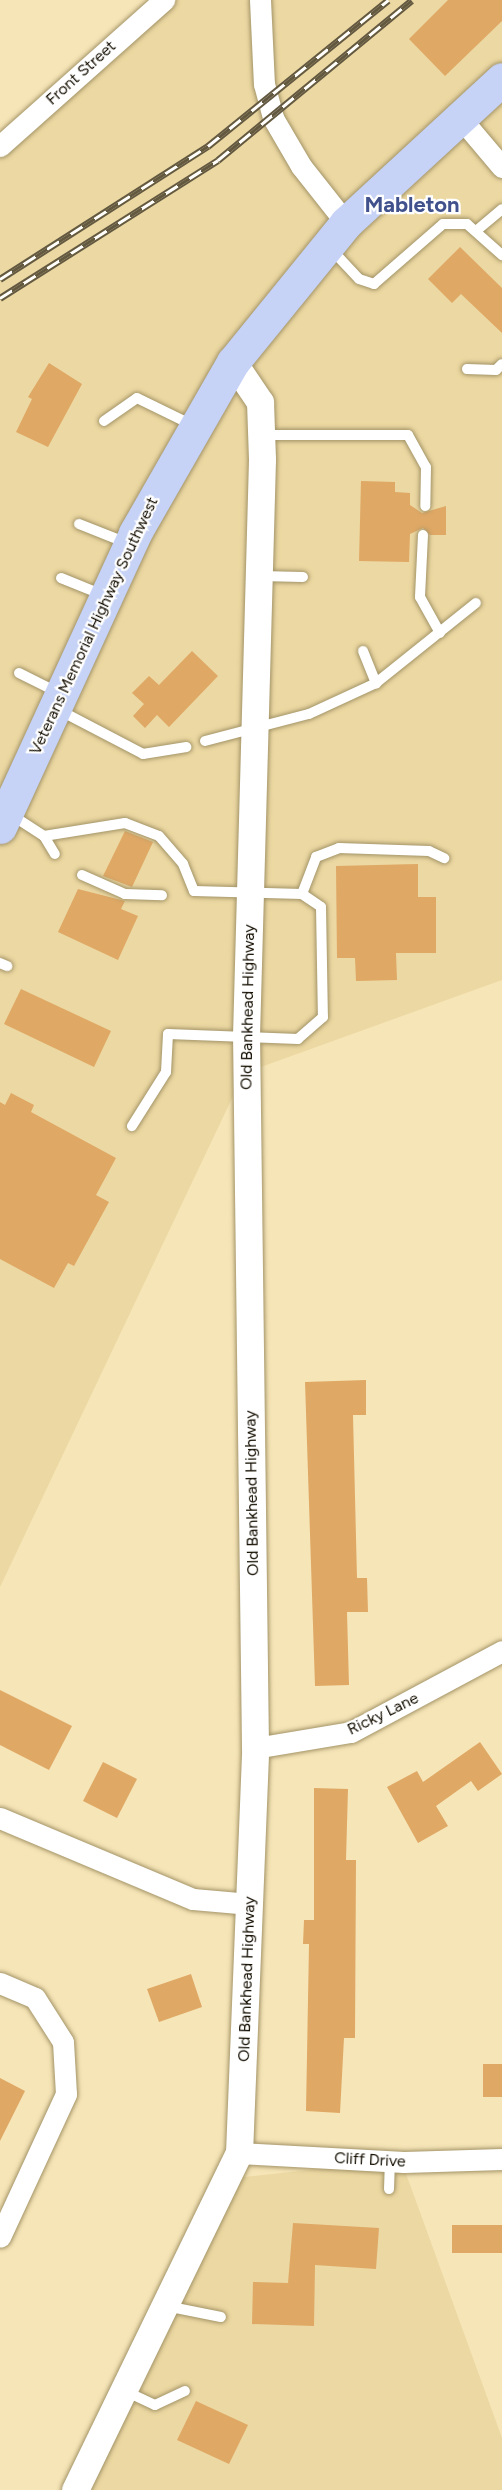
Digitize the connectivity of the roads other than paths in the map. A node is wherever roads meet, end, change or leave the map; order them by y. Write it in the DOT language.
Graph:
graph roads {
  1 [pos="164,0"];
  2 [pos="260,0"];
  3 [pos="502,79"];
  4 [pos="458,115"];
  5 [pos="0,146"];
  6 [pos="502,167"];
  7 [pos="502,209"];
  8 [pos="476,231"];
  9 [pos="336,234"];
  10 [pos="502,255"];
  11 [pos="233,362"];
  12 [pos="502,364"];
  13 [pos="467,369"];
  14 [pos="104,421"];
  15 [pos="195,426"];
  16 [pos="261,447"];
  17 [pos="424,506"];
  18 [pos="79,524"];
  19 [pos="423,535"];
  20 [pos="130,544"];
  21 [pos="257,576"];
  22 [pos="303,577"];
  23 [pos="61,578"];
  24 [pos="106,596"];
  25 [pos="476,603"];
  26 [pos="440,633"];
  27 [pos="363,651"];
  28 [pos="19,673"];
  29 [pos="376,683"];
  30 [pos="58,701"];
  31 [pos="250,731"];
  32 [pos="205,741"];
  33 [pos="186,747"];
  34 [pos="2,815"];
  35 [pos="44,836"];
  36 [pos="55,854"];
  37 [pos="444,858"];
  38 [pos="82,875"];
  39 [pos="302,894"];
  40 [pos="162,895"];
  41 [pos="249,897"];
  42 [pos="246,1036"];
  43 [pos="132,1126"];
  44 [pos="502,1652"];
  45 [pos="255,1748"];
  46 [pos="0,1818"];
  47 [pos="249,1904"];
  48 [pos="0,1983"];
  49 [pos="239,2153"];
  50 [pos="502,2159"];
  51 [pos="390,2161"];
  52 [pos="389,2189"];
  53 [pos="0,2237"];
  54 [pos="165,2305"];
  55 [pos="221,2317"];
  56 [pos="124,2390"];
  57 [pos="185,2391"];
  58 [pos="75,2490"];
  1 -- 5 [label="street, Front Street"];
  2 -- 9 [label="street"];
  3 -- 4 [label="main road, Veterans Memorial Highway Southwest"];
  4 -- 6 [label="street"];
  4 -- 9 [label="main road, Veterans Memorial Highway Southwest"];
  7 -- 8 [label="lane"];
  8 -- 9 [label="lane"];
  8 -- 10 [label="lane"];
  9 -- 11 [label="main road, Veterans Memorial Highway Southwest"];
  11 -- 15 [label="main road, Veterans Memorial Highway Southwest"];
  11 -- 16 [label="street, Old Bankhead Highway"];
  12 -- 13 [label="lane"];
  14 -- 15 [label="lane"];
  15 -- 20 [label="main road, Veterans Memorial Highway Southwest"];
  16 -- 17 [label="lane"];
  16 -- 21 [label="street, Old Bankhead Highway"];
  18 -- 20 [label="lane"];
  19 -- 26 [label="lane"];
  20 -- 24 [label="main road, Veterans Memorial Highway Southwest"];
  21 -- 22 [label="lane"];
  21 -- 31 [label="street, Old Bankhead Highway"];
  23 -- 24 [label="lane"];
  24 -- 30 [label="main road, Veterans Memorial Highway Southwest"];
  25 -- 26 [label="lane"];
  26 -- 29 [label="lane"];
  27 -- 29 [label="lane"];
  28 -- 30 [label="lane"];
  29 -- 31 [label="lane"];
  30 -- 33 [label="lane"];
  30 -- 34 [label="main road, Veterans Memorial Highway Southwest"];
  31 -- 32 [label="lane"];
  31 -- 41 [label="street, Old Bankhead Highway"];
  34 -- 35 [label="lane"];
  35 -- 36 [label="lane"];
  35 -- 41 [label="lane"];
  37 -- 39 [label="lane"];
  38 -- 40 [label="lane"];
  39 -- 41 [label="lane"];
  39 -- 42 [label="lane"];
  41 -- 42 [label="street, Old Bankhead Highway"];
  42 -- 43 [label="lane"];
  42 -- 45 [label="street, Old Bankhead Highway"];
  44 -- 45 [label="street, Ricky Lane"];
  45 -- 47 [label="street, Old Bankhead Highway"];
  46 -- 47 [label="street"];
  47 -- 49 [label="street, Old Bankhead Highway"];
  48 -- 53 [label="street"];
  49 -- 51 [label="street, Cliff Drive"];
  49 -- 54 [label="street, Old Bankhead Highway"];
  50 -- 51 [label="street, Cliff Drive"];
  51 -- 52 [label="lane"];
  54 -- 55 [label="lane"];
  54 -- 56 [label="street, Old Bankhead Highway"];
  56 -- 57 [label="lane"];
  56 -- 58 [label="street, Old Bankhead Highway"];
}
